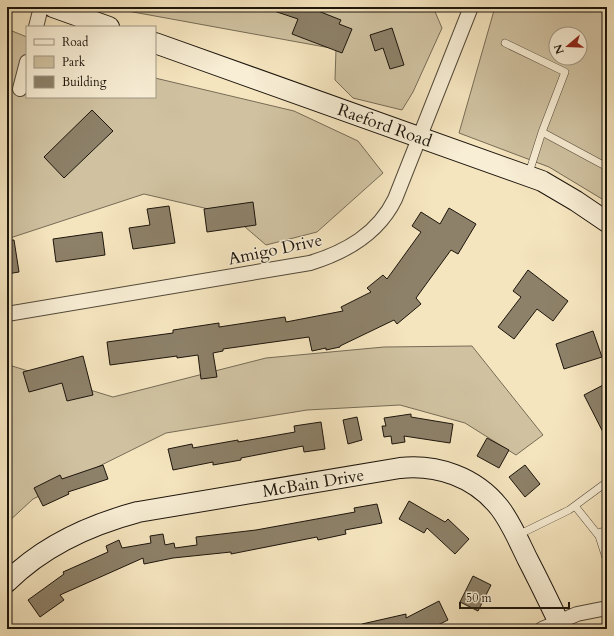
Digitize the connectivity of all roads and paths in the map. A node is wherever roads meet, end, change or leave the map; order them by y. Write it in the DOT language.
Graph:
graph roads {
  1 [pos="41,7"];
  2 [pos="53,7"];
  3 [pos="471,7"];
  4 [pos="36,26"];
  5 [pos="106,26"];
  6 [pos="156,43"];
  7 [pos="505,43"];
  8 [pos="26,66"];
  9 [pos="20,89"];
  10 [pos="542,132"];
  11 [pos="419,137"];
  12 [pos="607,167"];
  13 [pos="528,176"];
  14 [pos="607,222"];
  15 [pos="7,314"];
  16 [pos="607,482"];
  17 [pos="576,506"];
  18 [pos="607,530"];
  19 [pos="598,533"];
  20 [pos="516,536"];
  21 [pos="607,561"];
  22 [pos="7,582"];
  23 [pos="607,608"];
  24 [pos="554,626"];
  1 -- 4 [label="street"];
  2 -- 5 [label="street"];
  3 -- 11 [label="street, Amigo Drive"];
  6 -- 11 [label="street, Raeford Road"];
  7 -- 10 [label="lane"];
  8 -- 9 [label="street"];
  10 -- 12 [label="lane"];
  10 -- 13 [label="lane"];
  11 -- 13 [label="street, Raeford Road"];
  11 -- 15 [label="street, Amigo Drive"];
  13 -- 14 [label="street, Raeford Road"];
  16 -- 17 [label="lane"];
  17 -- 19 [label="lane"];
  17 -- 20 [label="lane"];
  18 -- 19 [label="lane"];
  19 -- 21 [label="lane"];
  20 -- 22 [label="street, McBain Drive"];
  20 -- 24 [label="street, McBain Drive"];
  23 -- 24 [label="street"];
}
